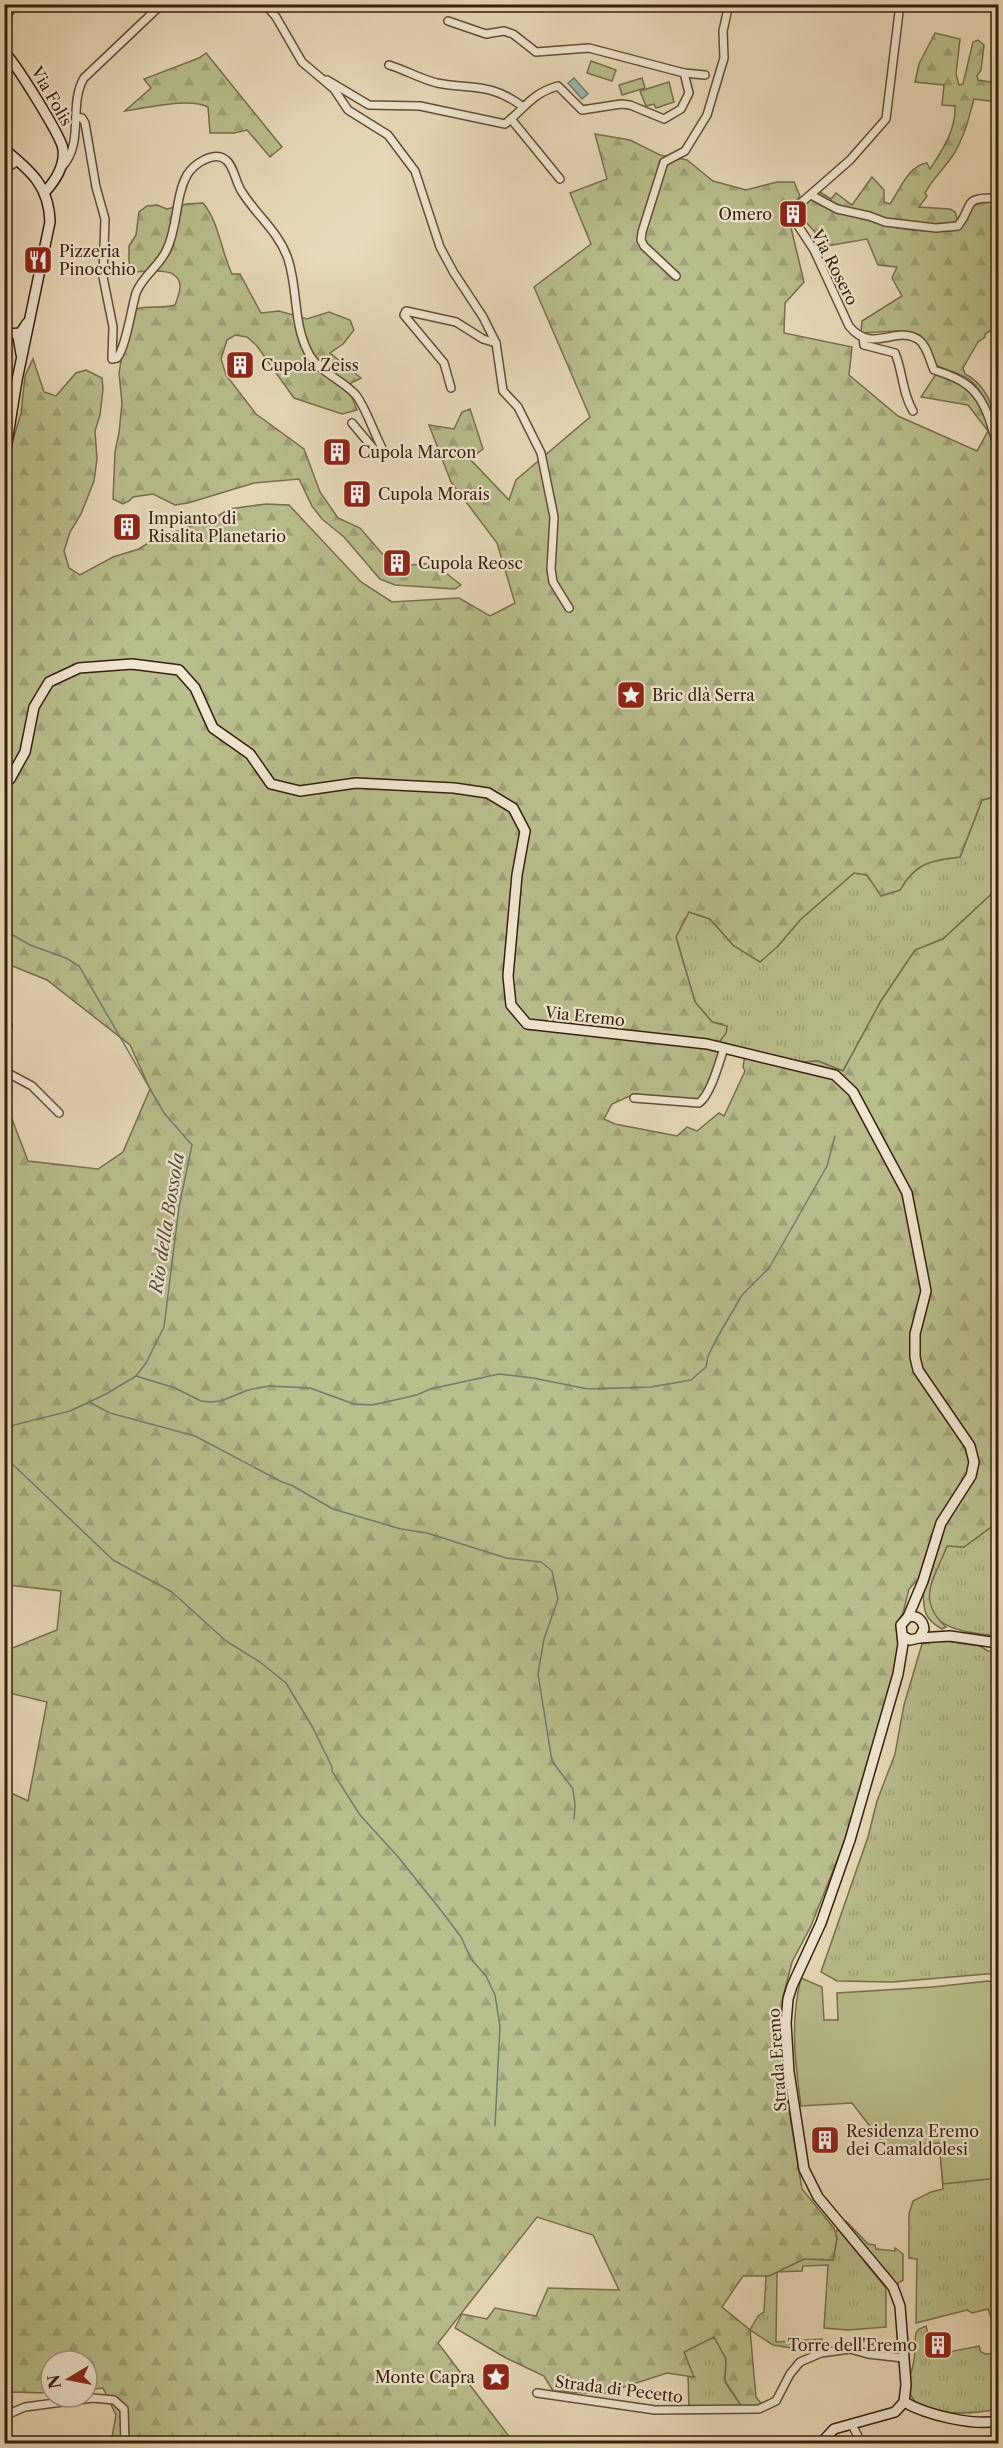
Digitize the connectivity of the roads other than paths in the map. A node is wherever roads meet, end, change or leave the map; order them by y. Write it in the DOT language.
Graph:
graph roads {
  1 [pos="162,4"];
  2 [pos="265,4"];
  3 [pos="729,4"];
  4 [pos="900,4"];
  5 [pos="448,21"];
  6 [pos="4,52"];
  7 [pos="388,65"];
  8 [pos="684,72"];
  9 [pos="316,75"];
  10 [pos="712,76"];
  11 [pos="522,106"];
  12 [pos="76,117"];
  13 [pos="512,119"];
  14 [pos="4,142"];
  15 [pos="4,149"];
  16 [pos="20,162"];
  17 [pos="4,169"];
  18 [pos="60,169"];
  19 [pos="560,179"];
  20 [pos="45,192"];
  21 [pos="811,195"];
  22 [pos="999,198"];
  23 [pos="676,276"];
  24 [pos="4,333"];
  25 [pos="4,338"];
  26 [pos="23,338"];
  27 [pos="863,338"];
  28 [pos="496,343"];
  29 [pos="451,388"];
  30 [pos="913,411"];
  31 [pos="352,423"];
  32 [pos="999,445"];
  33 [pos="4,461"];
  34 [pos="569,608"];
  35 [pos="4,780"];
  36 [pos="4,1015"];
  37 [pos="4,1041"];
  38 [pos="724,1048"];
  39 [pos="4,1071"];
  40 [pos="634,1098"];
  41 [pos="60,1113"];
  42 [pos="923,1581"];
  43 [pos="908,1617"];
  44 [pos="922,1621"];
  45 [pos="903,1636"];
  46 [pos="950,1636"];
  47 [pos="918,1638"];
  48 [pos="999,1643"];
  49 [pos="898,1674"];
  50 [pos="903,2358"];
  51 [pos="537,2393"];
  52 [pos="904,2402"];
  53 [pos="4,2416"];
  54 [pos="999,2421"];
  55 [pos="852,2425"];
  56 [pos="124,2444"];
  57 [pos="820,2444"];
  58 [pos="862,2444"];
  1 -- 12 [label="street"];
  2 -- 9 [label="street"];
  3 -- 10 [label="street"];
  4 -- 21 [label="street, Via Rosero"];
  5 -- 8 [label="street"];
  6 -- 18 [label="street, Via Folis"];
  7 -- 11 [label="street"];
  8 -- 10 [label="street"];
  8 -- 11 [label="street"];
  9 -- 13 [label="street"];
  9 -- 28 [label="street"];
  10 -- 23 [label="street"];
  11 -- 13 [label="street"];
  12 -- 18 [label="street"];
  12 -- 31 [label="street"];
  13 -- 19 [label="street"];
  14 -- 16 [label="street"];
  15 -- 16 [label="street"];
  16 -- 17 [label="street"];
  16 -- 20 [label="street"];
  18 -- 20 [label="street"];
  20 -- 26 [label="street"];
  21 -- 22 [label="street"];
  21 -- 27 [label="street, Via Rosero"];
  24 -- 26 [label="street"];
  25 -- 26 [label="street"];
  26 -- 33 [label="street"];
  27 -- 30 [label="street"];
  27 -- 32 [label="street"];
  28 -- 29 [label="street"];
  28 -- 34 [label="street"];
  35 -- 38 [label="street, Via Eremo"];
  36 -- 37 [label="street"];
  38 -- 40 [label="street"];
  38 -- 42 [label="street, Via Eremo"];
  39 -- 41 [label="street"];
  42 -- 43 [label="street, Via Eremo"];
  42 -- 44 [label="street, Via Eremo"];
  43 -- 44 [label="street"];
  43 -- 45 [label="street"];
  44 -- 46 [label="street"];
  44 -- 47 [label="street"];
  45 -- 47 [label="street"];
  45 -- 49 [label="street, Strada Eremo"];
  46 -- 47 [label="street"];
  46 -- 48 [label="street"];
  47 -- 49 [label="street, Strada Eremo"];
  49 -- 50 [label="street, Strada Eremo"];
  50 -- 51 [label="street, Strada di Pecetto"];
  50 -- 52 [label="street, Strada Eremo"];
  52 -- 54 [label="street"];
  52 -- 55 [label="street"];
  53 -- 56 [label="street"];
  55 -- 57 [label="street"];
  55 -- 58 [label="street"];
}
